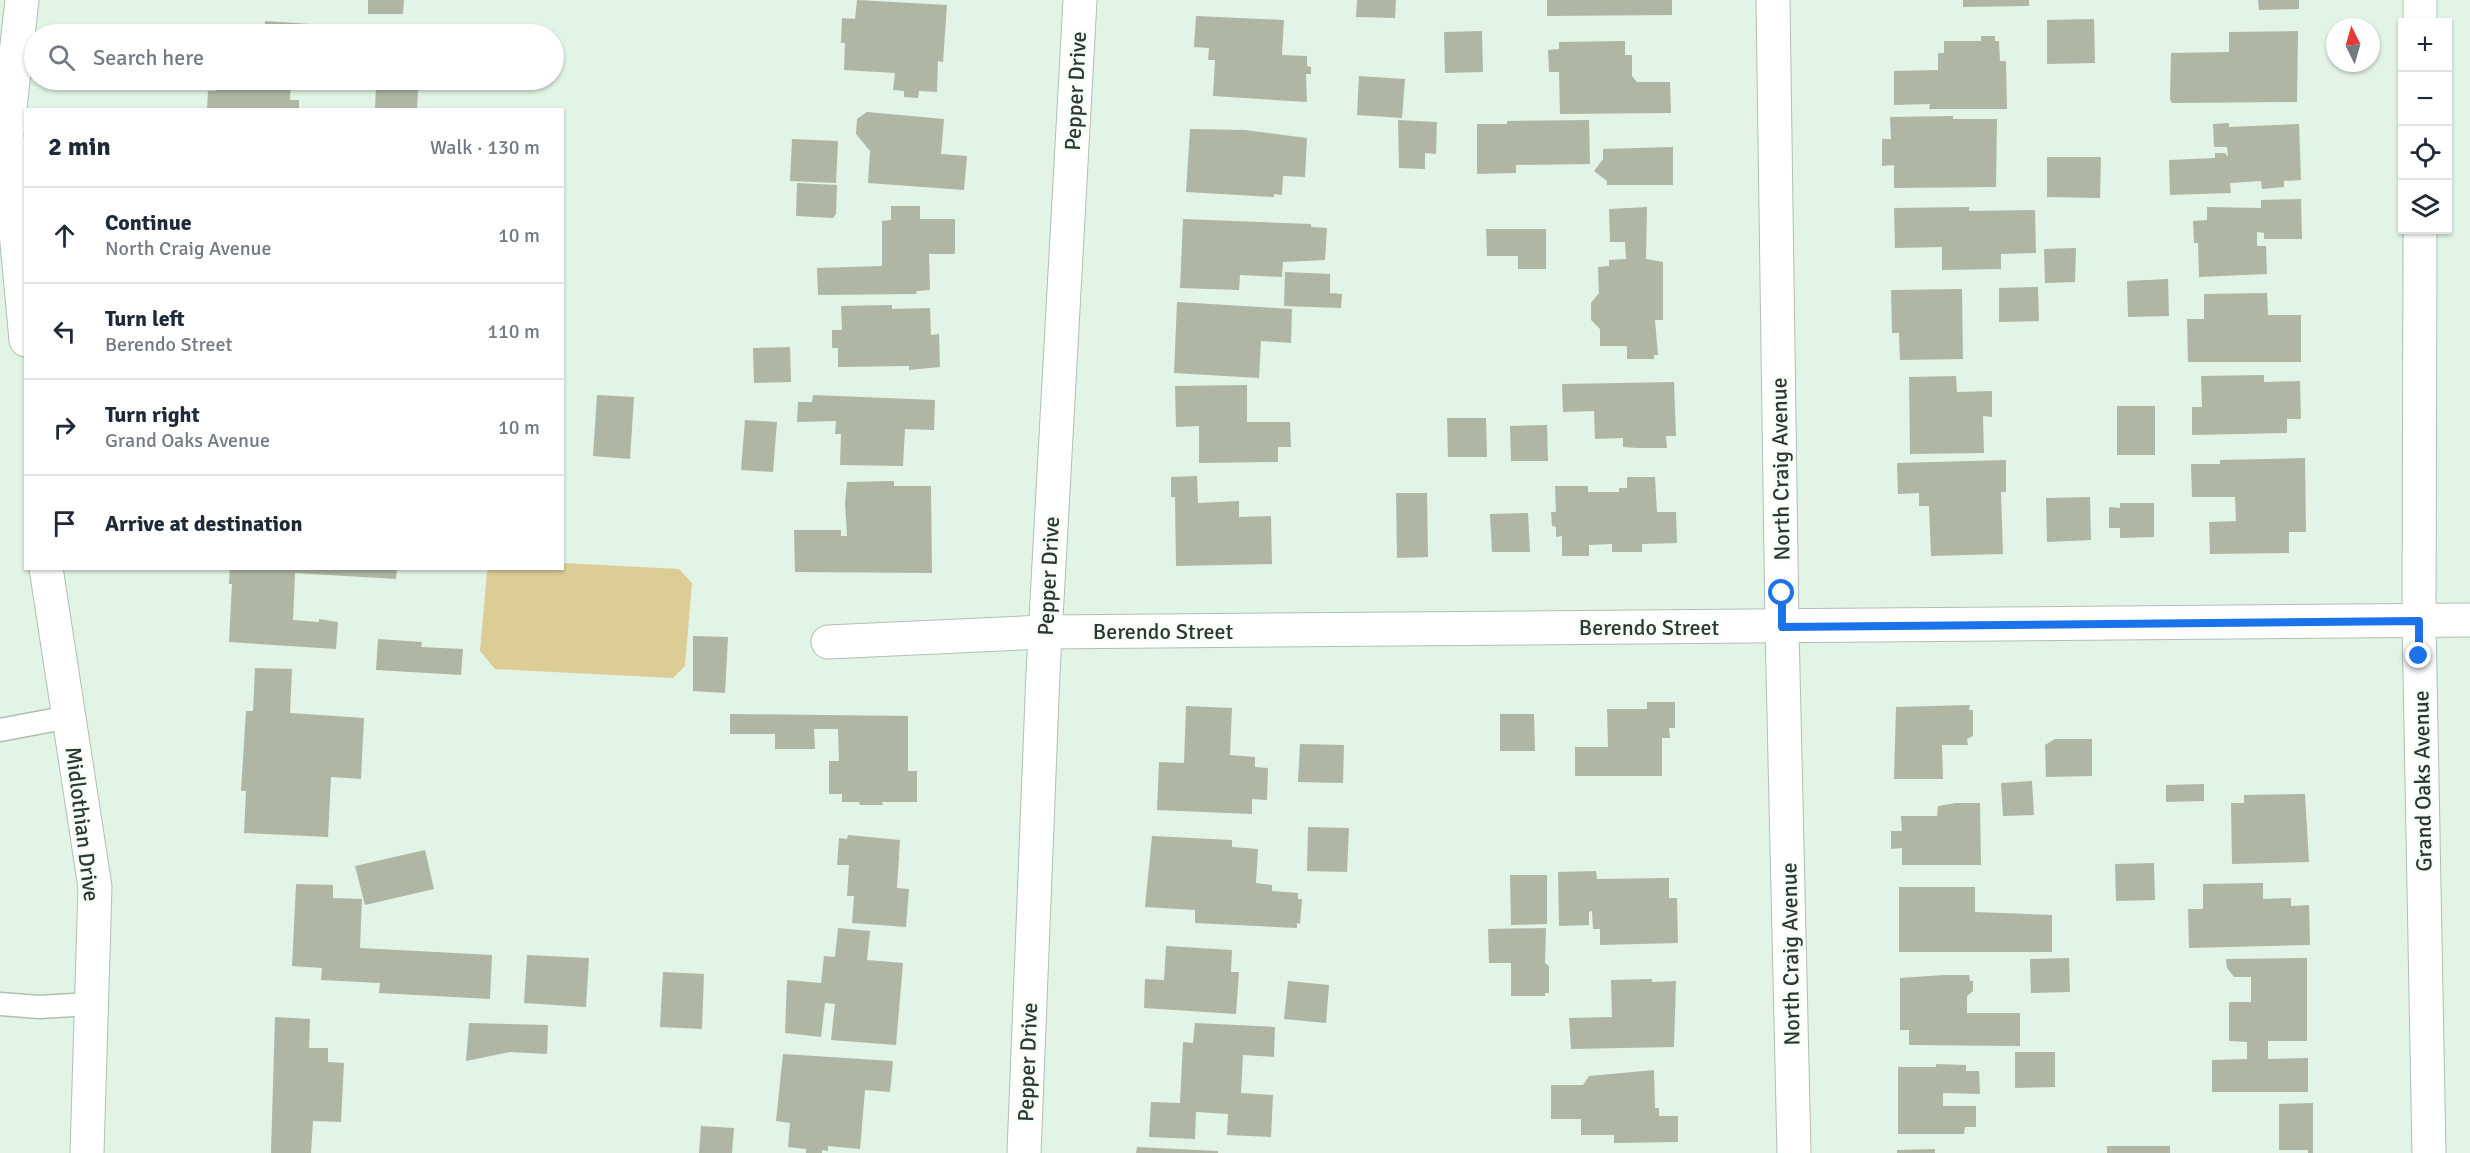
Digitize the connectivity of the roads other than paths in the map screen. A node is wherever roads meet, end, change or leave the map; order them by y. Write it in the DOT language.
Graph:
graph roads {
  1 [pos="22,0"];
  2 [pos="1080,0"];
  3 [pos="1773,0"];
  4 [pos="2420,0"];
  5 [pos="2420,18"];
  6 [pos="2420,234"];
  7 [pos="24,318"];
  8 [pos="46,570"];
  9 [pos="2470,620"];
  10 [pos="2419,621"];
  11 [pos="1782,627"];
  12 [pos="1045,632"];
  13 [pos="828,642"];
  14 [pos="69,717"];
  15 [pos="0,730"];
  16 [pos="0,1004"];
  17 [pos="91,1004"];
  18 [pos="87,1153"];
  19 [pos="1024,1153"];
  20 [pos="1794,1153"];
  21 [pos="2429,1153"];
  1 -- 7 [label="street"];
  2 -- 12 [label="street, Pepper Drive"];
  3 -- 11 [label="street, North Craig Avenue"];
  4 -- 5 [label="street"];
  6 -- 10 [label="street, Grand Oaks Avenue"];
  8 -- 14 [label="street, Midlothian Drive"];
  9 -- 10 [label="street, Berendo Street"];
  10 -- 11 [label="street, Berendo Street"];
  10 -- 21 [label="street, Grand Oaks Avenue"];
  11 -- 12 [label="street, Berendo Street"];
  11 -- 20 [label="street, North Craig Avenue"];
  12 -- 13 [label="street, Berendo Street"];
  12 -- 19 [label="street, Pepper Drive"];
  14 -- 15 [label="lane"];
  14 -- 17 [label="street, Midlothian Drive"];
  16 -- 17 [label="lane"];
  17 -- 18 [label="street, Midlothian Drive"];
}
